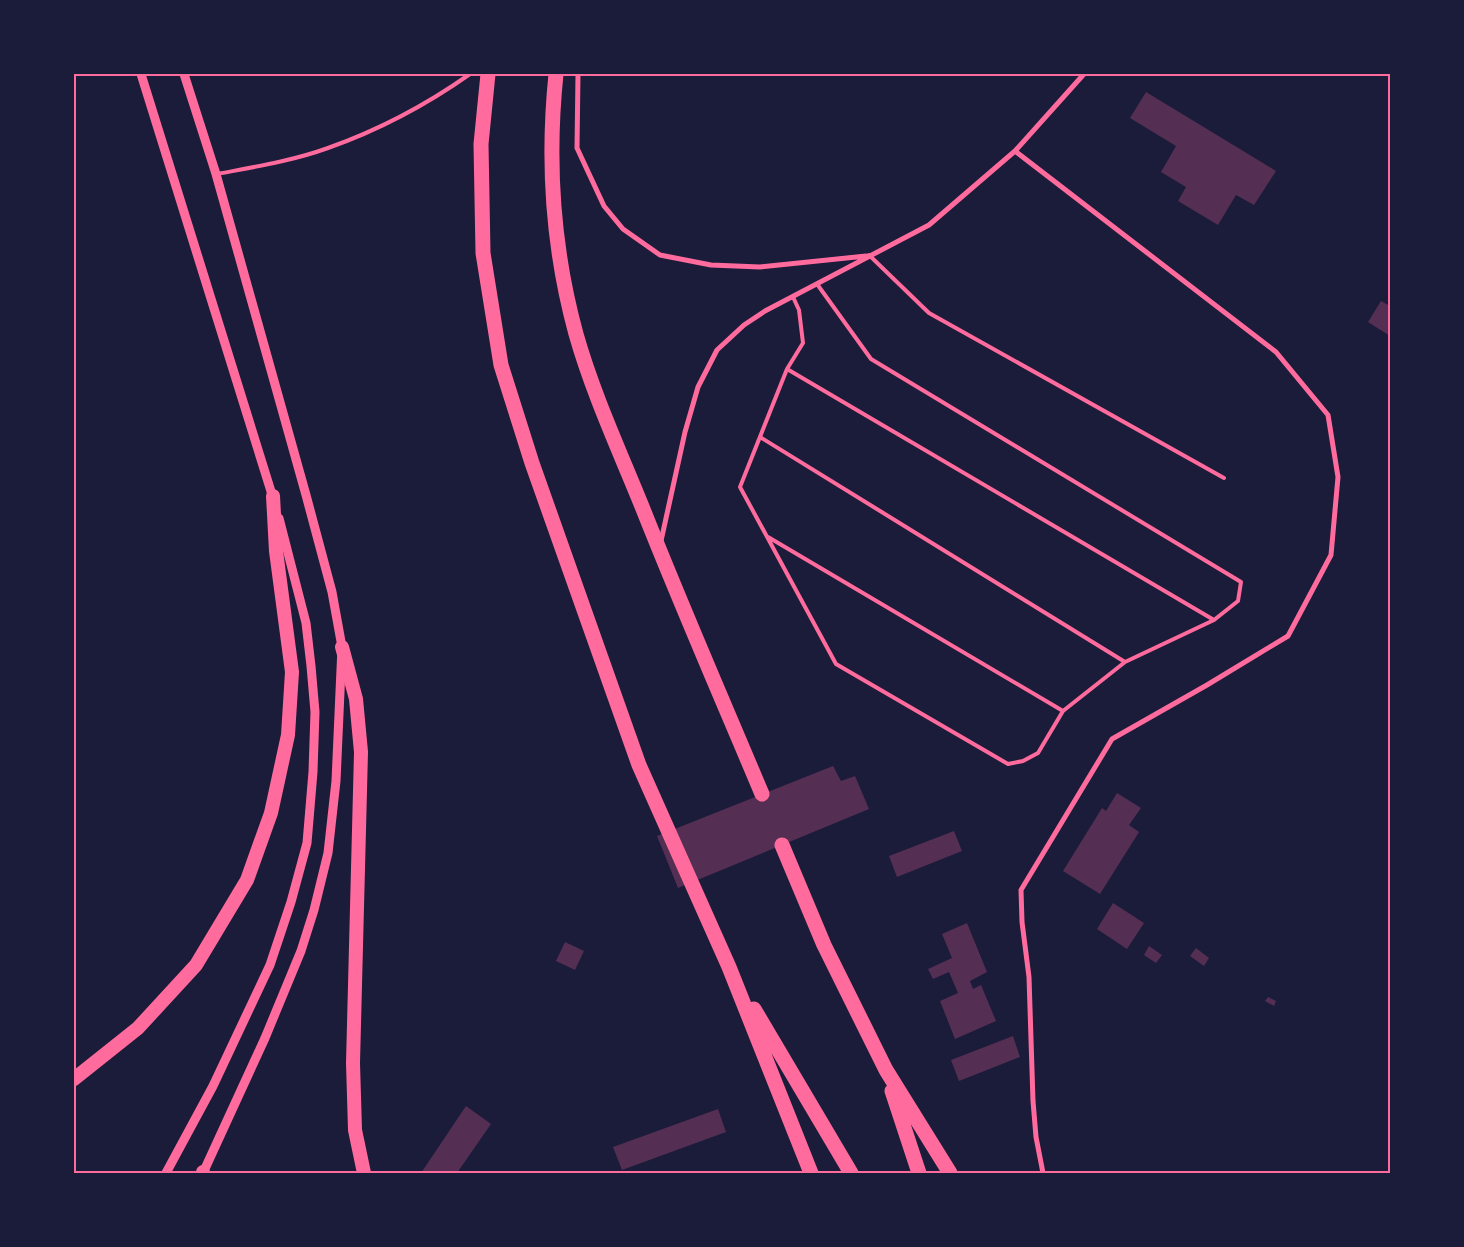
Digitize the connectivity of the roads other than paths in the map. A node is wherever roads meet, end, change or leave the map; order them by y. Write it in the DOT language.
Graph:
graph roads {
  1 [pos="141,74"];
  2 [pos="184,74"];
  3 [pos="470,74"];
  4 [pos="488,74"];
  5 [pos="556,74"];
  6 [pos="578,74"];
  7 [pos="1084,74"];
  8 [pos="1014,151"];
  9 [pos="216,174"];
  10 [pos="869,255"];
  11 [pos="817,284"];
  12 [pos="793,297"];
  13 [pos="787,369"];
  14 [pos="760,437"];
  15 [pos="1224,478"];
  16 [pos="272,496"];
  17 [pos="767,537"];
  18 [pos="659,549"];
  19 [pos="1214,620"];
  20 [pos="342,646"];
  21 [pos="1125,662"];
  22 [pos="1064,711"];
  23 [pos="762,794"];
  24 [pos="782,845"];
  25 [pos="729,967"];
  26 [pos="886,1070"];
  27 [pos="74,1079"];
  28 [pos="166,1173"];
  29 [pos="203,1173"];
  30 [pos="364,1173"];
  31 [pos="811,1173"];
  32 [pos="851,1173"];
  33 [pos="918,1173"];
  34 [pos="950,1173"];
  35 [pos="1043,1173"];
  1 -- 16 [label="street"];
  2 -- 9 [label="street"];
  3 -- 9 [label="lane"];
  4 -- 25 [label="highway"];
  5 -- 18 [label="highway"];
  6 -- 10 [label="street"];
  7 -- 8 [label="street"];
  8 -- 10 [label="street"];
  8 -- 35 [label="street"];
  9 -- 20 [label="street"];
  10 -- 11 [label="street"];
  10 -- 15 [label="lane"];
  11 -- 12 [label="street"];
  11 -- 19 [label="lane"];
  12 -- 13 [label="lane"];
  12 -- 18 [label="street"];
  13 -- 14 [label="lane"];
  13 -- 19 [label="lane"];
  14 -- 17 [label="lane"];
  14 -- 21 [label="lane"];
  16 -- 27 [label="highway"];
  16 -- 28 [label="street"];
  17 -- 22 [label="lane"];
  17 -- 22 [label="lane"];
  18 -- 23 [label="highway"];
  19 -- 21 [label="lane"];
  20 -- 29 [label="street"];
  20 -- 30 [label="highway"];
  21 -- 22 [label="lane"];
  24 -- 26 [label="highway"];
  25 -- 31 [label="highway"];
  25 -- 32 [label="highway"];
  26 -- 33 [label="highway"];
  26 -- 34 [label="highway"];
}
